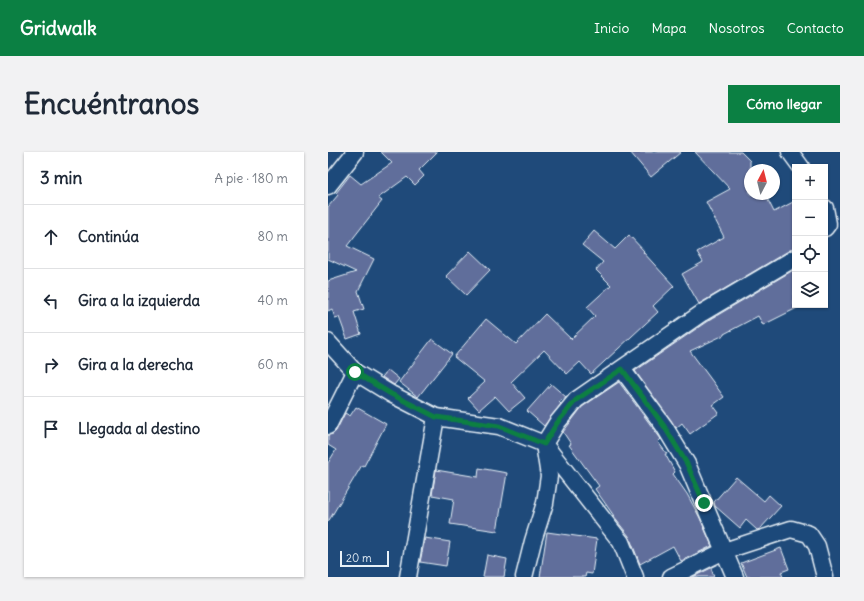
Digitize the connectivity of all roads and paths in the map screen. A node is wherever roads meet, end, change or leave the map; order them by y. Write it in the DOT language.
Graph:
graph roads {
  1 [pos="355,152"];
  2 [pos="790,152"];
  3 [pos="799,164"];
  4 [pos="328,186"];
  5 [pos="792,260"];
  6 [pos="328,342"];
  7 [pos="622,369"];
  8 [pos="355,372"];
  9 [pos="436,417"];
  10 [pos="328,426"];
  11 [pos="544,444"];
  12 [pos="724,551"];
  13 [pos="408,577"];
  14 [pos="524,577"];
  15 [pos="635,577"];
  16 [pos="671,577"];
  17 [pos="735,577"];
  18 [pos="825,577"];
  1 -- 4 [label="street"];
  2 -- 3 [label="street"];
  5 -- 7 [label="street"];
  6 -- 8 [label="street"];
  7 -- 11 [label="street"];
  7 -- 12 [label="street"];
  8 -- 9 [label="street"];
  8 -- 10 [label="street"];
  9 -- 11 [label="street"];
  9 -- 13 [label="street"];
  11 -- 14 [label="street"];
  11 -- 15 [label="street"];
  12 -- 16 [label="street"];
  12 -- 17 [label="street"];
  12 -- 18 [label="street"];
}
